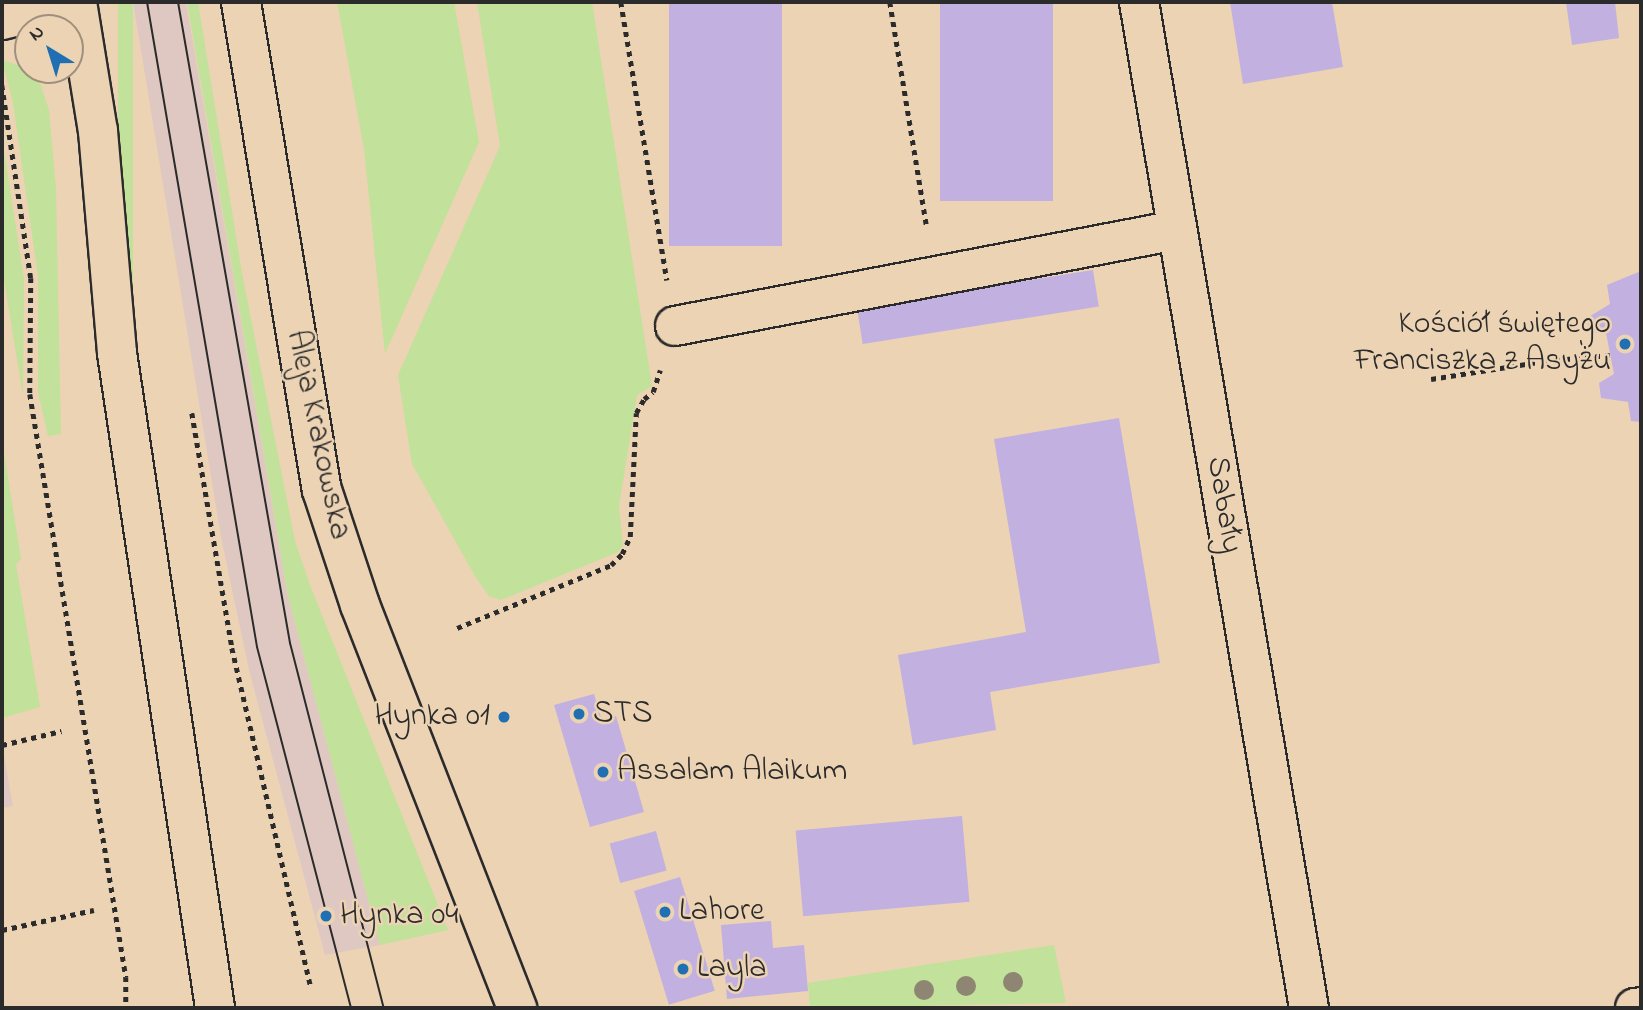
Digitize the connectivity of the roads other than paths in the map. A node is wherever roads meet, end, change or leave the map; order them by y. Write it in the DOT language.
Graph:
graph roads {
  1 [pos="76,2"];
  2 [pos="241,2"];
  3 [pos="1139,2"];
  4 [pos="2,20"];
  5 [pos="1177,230"];
  6 [pos="675,326"];
  7 [pos="1641,1007"];
  8 [pos="215,1008"];
  9 [pos="517,1008"];
  10 [pos="1308,1008"];
  11 [pos="1635,1008"];
  1 -- 4 [label="main road"];
  1 -- 8 [label="main road"];
  2 -- 9 [label="main road, Aleja Krakowska"];
  3 -- 5 [label="main road, Sabały"];
  5 -- 6 [label="main road"];
  5 -- 10 [label="main road, Sabały"];
  7 -- 11 [label="main road"];
}
